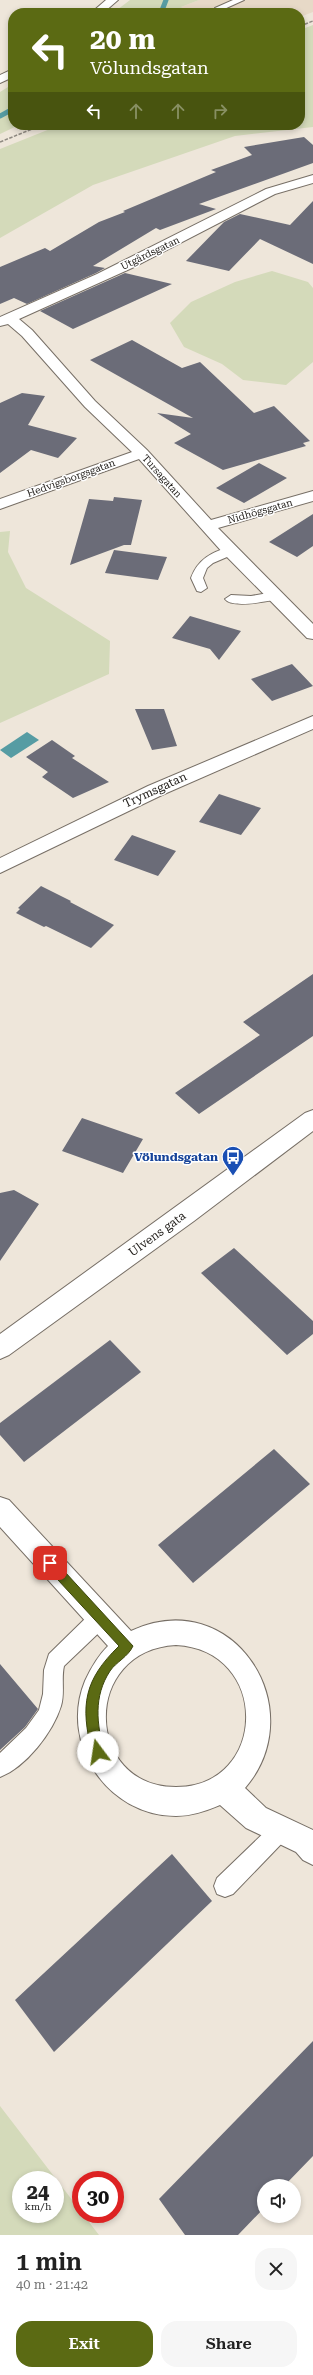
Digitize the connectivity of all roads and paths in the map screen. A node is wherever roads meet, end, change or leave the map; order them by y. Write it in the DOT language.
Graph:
graph roads {
  1 [pos="113,0"];
  2 [pos="240,0"];
  3 [pos="103,8"];
  4 [pos="219,8"];
  5 [pos="313,179"];
  6 [pos="5,320"];
  7 [pos="142,453"];
  8 [pos="313,496"];
  9 [pos="0,504"];
  10 [pos="207,526"];
  11 [pos="230,551"];
  12 [pos="201,588"];
  13 [pos="274,596"];
  14 [pos="232,599"];
  15 [pos="313,634"];
  16 [pos="313,722"];
  17 [pos="0,866"];
  18 [pos="313,1119"];
  19 [pos="0,1348"];
  20 [pos="0,1509"];
  21 [pos="100,1618"];
  22 [pos="127,1646"];
  23 [pos="0,1767"];
  24 [pos="224,1788"];
  25 [pos="280,1831"];
  26 [pos="311,1843"];
  27 [pos="225,1886"];
  1 -- 3 [label="street"];
  2 -- 4 [label="lane"];
  5 -- 6 [label="street, Utgårdsgatan"];
  6 -- 7 [label="street, Tursagatan"];
  7 -- 9 [label="street, Hedvigsborgsgatan"];
  7 -- 10 [label="street, Tursagatan"];
  8 -- 10 [label="street, Nidhögsgatan"];
  10 -- 11 [label="street, Tursagatan"];
  11 -- 12 [label="lane"];
  11 -- 13 [label="street, Tursagatan"];
  13 -- 14 [label="lane"];
  13 -- 15 [label="street, Tursagatan"];
  16 -- 17 [label="street, Trymsgatan"];
  18 -- 19 [label="street, Ulvens gata"];
  20 -- 21 [label="street"];
  21 -- 22 [label="street"];
  21 -- 23 [label="lane"];
  22 -- 24 [label="street"];
  22 -- 24 [label="street"];
  24 -- 25 [label="street"];
  25 -- 26 [label="street"];
  25 -- 27 [label="lane"];
}
